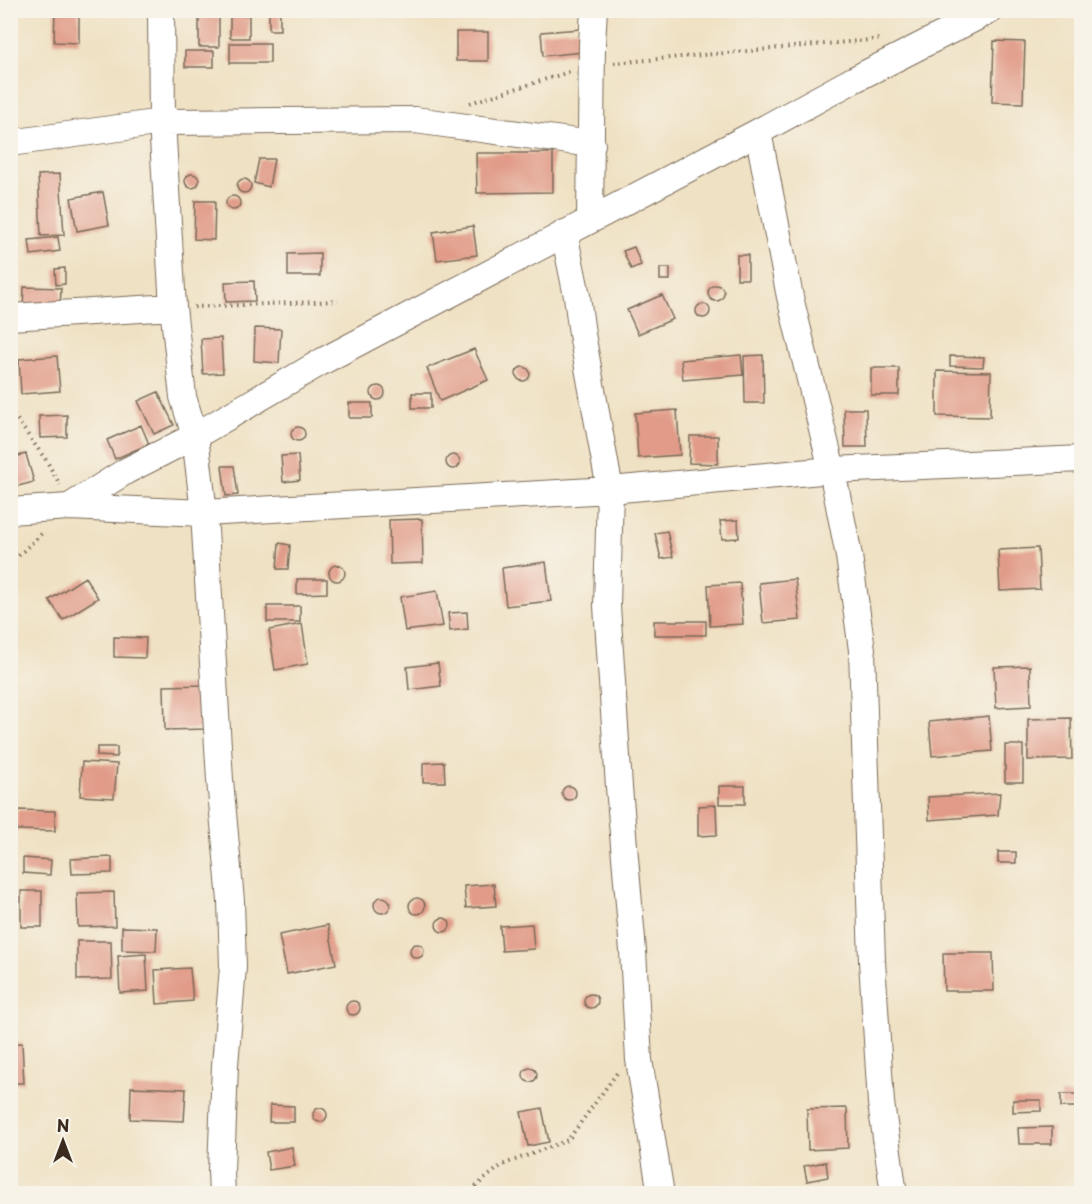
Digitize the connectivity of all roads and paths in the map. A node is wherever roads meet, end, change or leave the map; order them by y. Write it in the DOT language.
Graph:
graph roads {
  1 [pos="160,10"];
  2 [pos="594,10"];
  3 [pos="992,10"];
  4 [pos="888,38"];
  5 [pos="593,65"];
  6 [pos="470,103"];
  7 [pos="162,122"];
  8 [pos="758,132"];
  9 [pos="10,143"];
  10 [pos="591,144"];
  11 [pos="590,219"];
  12 [pos="564,233"];
  13 [pos="338,301"];
  14 [pos="173,308"];
  15 [pos="10,317"];
  16 [pos="10,410"];
  17 [pos="195,436"];
  18 [pos="1082,459"];
  19 [pos="832,470"];
  20 [pos="610,490"];
  21 [pos="69,507"];
  22 [pos="10,510"];
  23 [pos="204,513"];
  24 [pos="10,564"];
  25 [pos="639,1060"];
  26 [pos="222,1194"];
  27 [pos="466,1194"];
  28 [pos="661,1194"];
  29 [pos="894,1194"];
  1 -- 7 [label="street"];
  2 -- 5 [label="street"];
  3 -- 8 [label="street"];
  4 -- 5 [label="path"];
  5 -- 6 [label="path"];
  5 -- 10 [label="street"];
  7 -- 9 [label="street"];
  7 -- 10 [label="street"];
  7 -- 14 [label="street"];
  8 -- 11 [label="street"];
  8 -- 19 [label="street"];
  10 -- 11 [label="street"];
  11 -- 12 [label="street"];
  12 -- 17 [label="street"];
  12 -- 20 [label="street"];
  13 -- 14 [label="path"];
  14 -- 15 [label="street"];
  14 -- 17 [label="street"];
  16 -- 21 [label="path"];
  17 -- 21 [label="street"];
  17 -- 23 [label="street"];
  18 -- 19 [label="street"];
  19 -- 20 [label="street"];
  19 -- 29 [label="street"];
  20 -- 23 [label="street"];
  20 -- 25 [label="street"];
  21 -- 22 [label="street"];
  21 -- 23 [label="street"];
  21 -- 24 [label="path"];
  23 -- 26 [label="street"];
  25 -- 27 [label="path"];
  25 -- 28 [label="street"];
}
